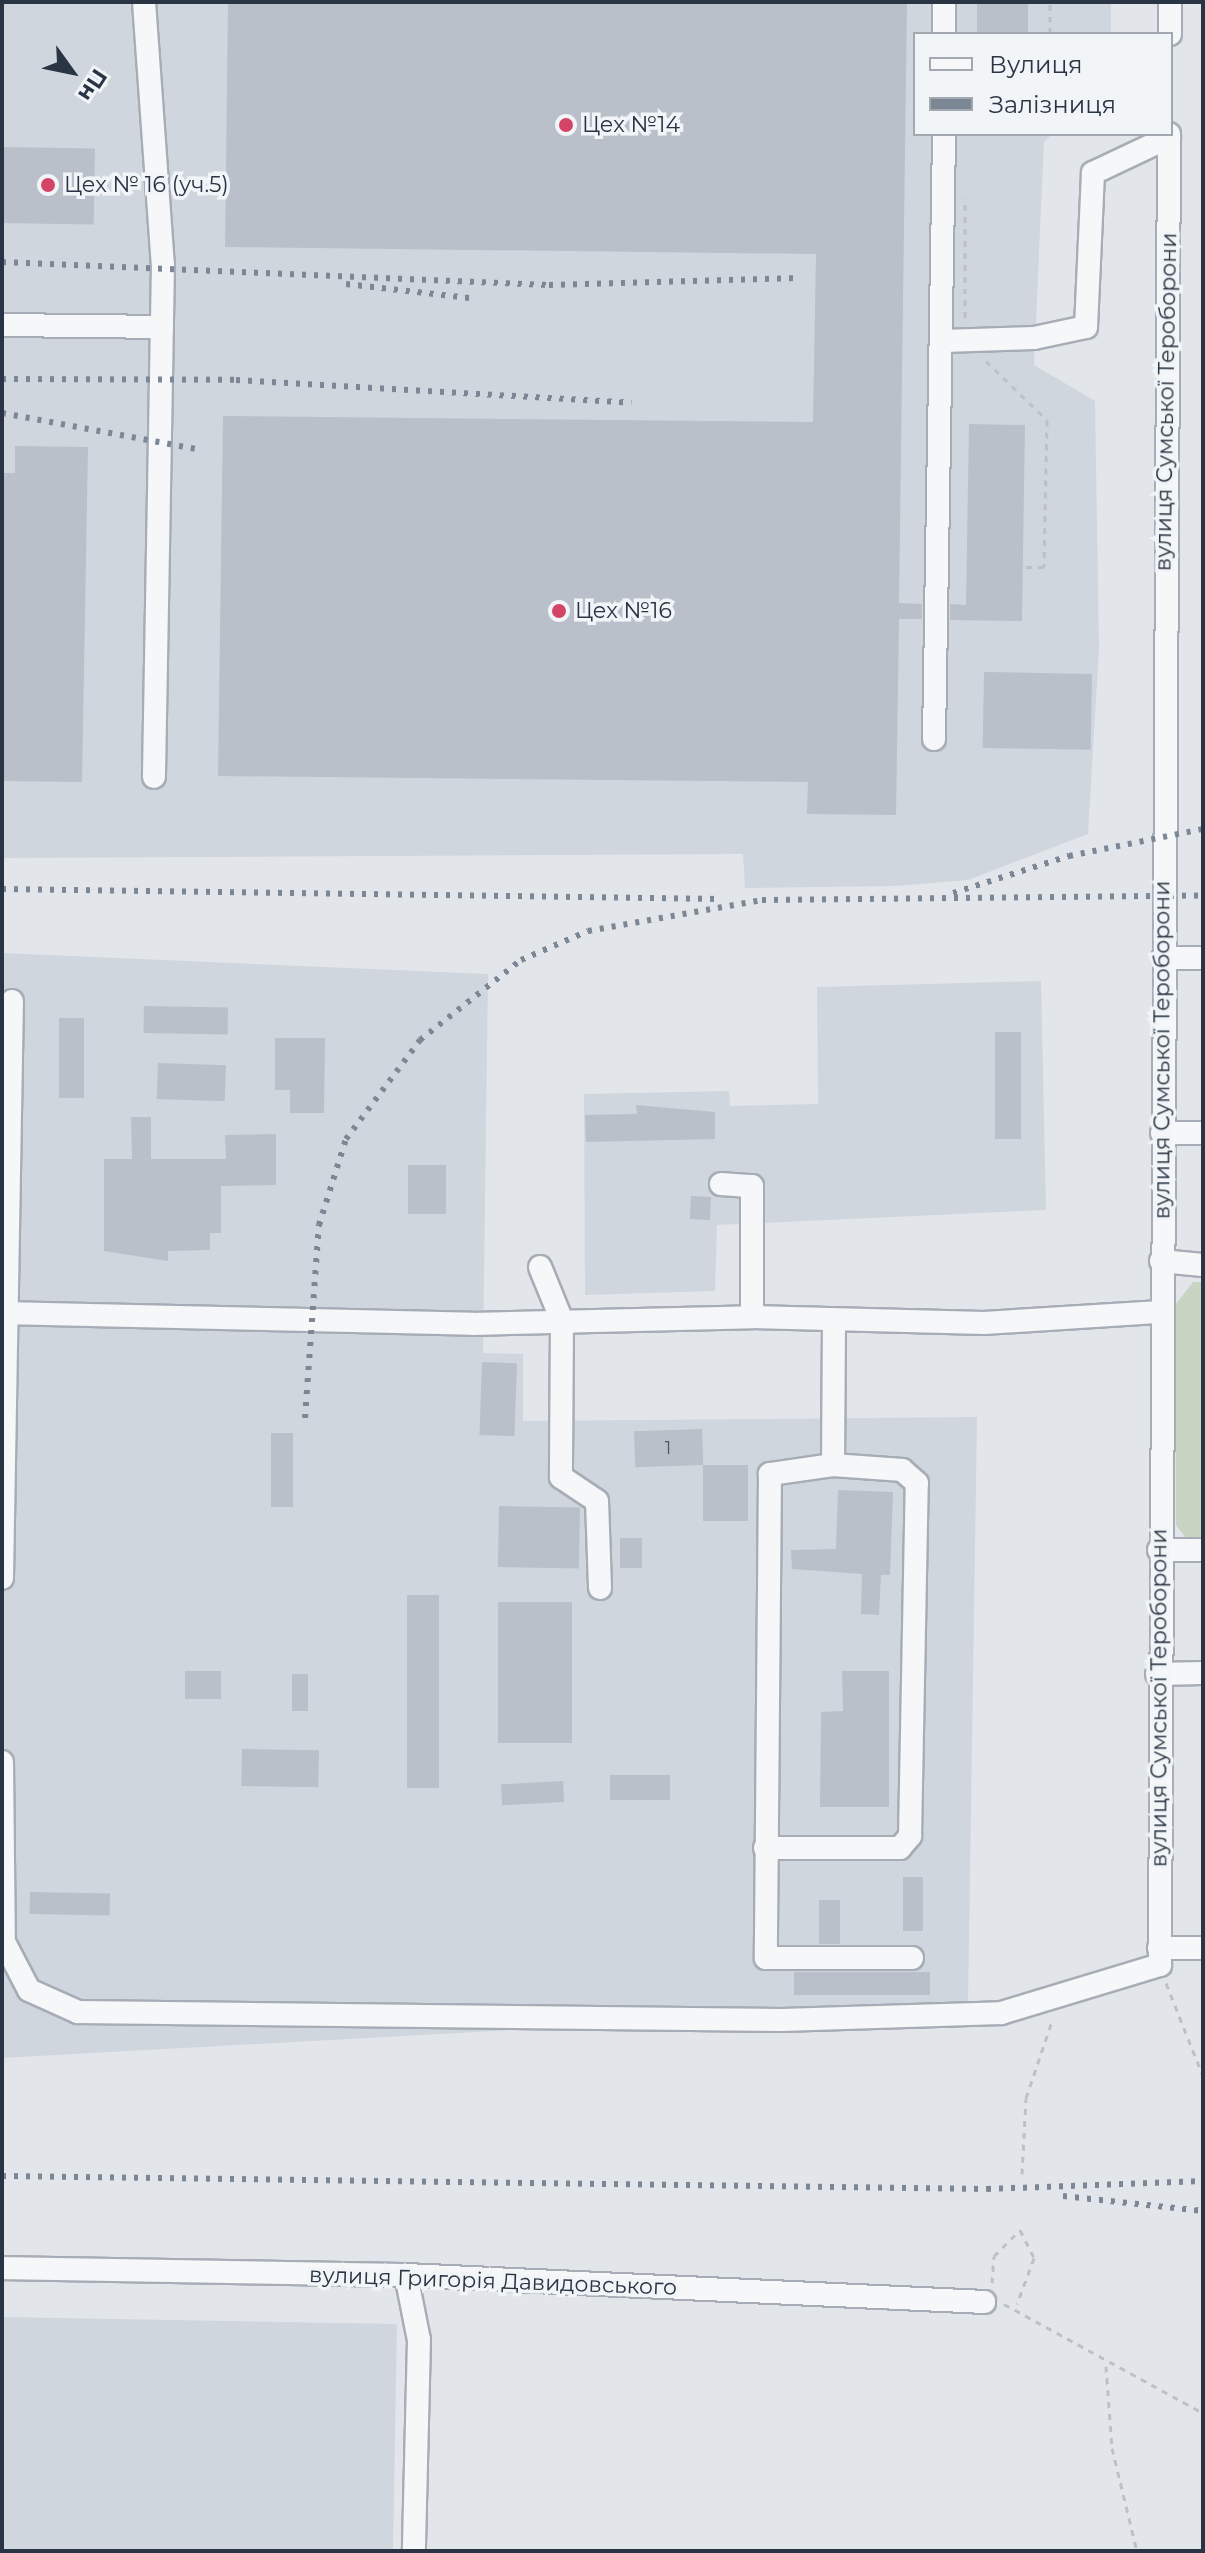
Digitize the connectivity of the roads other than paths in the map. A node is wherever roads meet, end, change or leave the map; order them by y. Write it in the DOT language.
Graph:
graph roads {
  1 [pos="144,2"];
  2 [pos="944,2"];
  3 [pos="1170,2"];
  4 [pos="944,32"];
  5 [pos="1170,32"];
  6 [pos="944,136"];
  7 [pos="1169,136"];
  8 [pos="2,325"];
  9 [pos="162,327"];
  10 [pos="954,340"];
  11 [pos="934,739"];
  12 [pos="154,777"];
  13 [pos="1163,958"];
  14 [pos="1203,958"];
  15 [pos="12,1001"];
  16 [pos="1162,1133"];
  17 [pos="1203,1133"];
  18 [pos="721,1184"];
  19 [pos="1161,1261"];
  20 [pos="1203,1265"];
  21 [pos="540,1267"];
  22 [pos="1161,1312"];
  23 [pos="5,1314"];
  24 [pos="752,1317"];
  25 [pos="562,1321"];
  26 [pos="834,1323"];
  27 [pos="833,1465"];
  28 [pos="1159,1550"];
  29 [pos="1203,1550"];
  30 [pos="2,1578"];
  31 [pos="600,1588"];
  32 [pos="1203,1673"];
  33 [pos="1157,1674"];
  34 [pos="2,1762"];
  35 [pos="765,1848"];
  36 [pos="4,1942"];
  37 [pos="1203,1948"];
  38 [pos="1159,1957"];
  39 [pos="912,1958"];
  40 [pos="2,2268"];
  41 [pos="406,2275"];
  42 [pos="988,2302"];
  43 [pos="414,2551"];
  1 -- 9 [label="street"];
  2 -- 4 [label="street"];
  3 -- 5 [label="street"];
  6 -- 10 [label="street"];
  7 -- 10 [label="street"];
  7 -- 13 [label="street, вулиця Сумської Тероборони"];
  8 -- 9 [label="street"];
  9 -- 12 [label="street"];
  10 -- 11 [label="street"];
  13 -- 14 [label="street"];
  13 -- 16 [label="street, вулиця Сумської Тероборони"];
  15 -- 23 [label="street"];
  16 -- 17 [label="street"];
  16 -- 19 [label="street, вулиця Сумської Тероборони"];
  18 -- 24 [label="street"];
  19 -- 20 [label="street"];
  19 -- 22 [label="street, вулиця Сумської Тероборони"];
  21 -- 25 [label="street"];
  22 -- 26 [label="street"];
  22 -- 28 [label="street, вулиця Сумської Тероборони"];
  23 -- 25 [label="street"];
  23 -- 30 [label="street"];
  24 -- 25 [label="street"];
  24 -- 26 [label="street"];
  25 -- 31 [label="street"];
  26 -- 27 [label="street"];
  27 -- 35 [label="street"];
  27 -- 35 [label="street"];
  28 -- 29 [label="street"];
  28 -- 33 [label="street, вулиця Сумської Тероборони"];
  32 -- 33 [label="street"];
  33 -- 38 [label="street, вулиця Сумської Тероборони"];
  34 -- 36 [label="street"];
  35 -- 39 [label="street"];
  36 -- 38 [label="street"];
  37 -- 38 [label="street"];
  40 -- 41 [label="street, вулиця Григорія Давидовського"];
  41 -- 42 [label="street, вулиця Григорія Давидовського"];
  41 -- 43 [label="street"];
}
